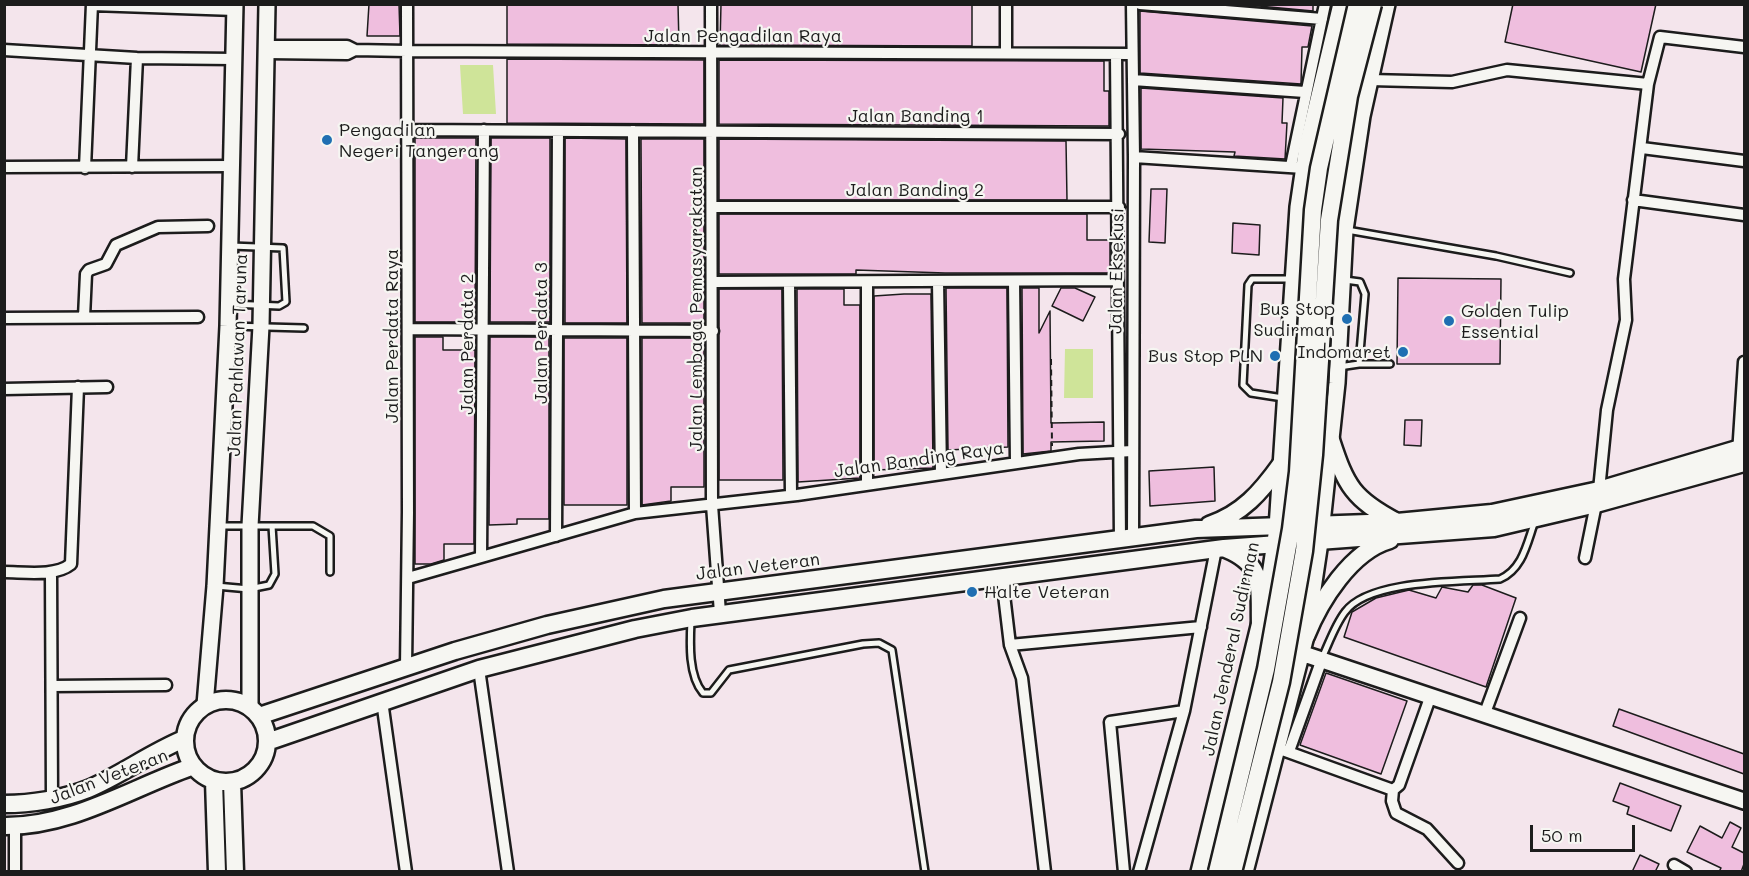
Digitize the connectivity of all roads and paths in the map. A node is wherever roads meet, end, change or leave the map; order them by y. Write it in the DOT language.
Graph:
graph roads {
  1 [pos="267,4"];
  2 [pos="407,4"];
  3 [pos="711,4"];
  4 [pos="1006,4"];
  5 [pos="1132,4"];
  6 [pos="1140,4"];
  7 [pos="1325,4"];
  8 [pos="1341,4"];
  9 [pos="1357,4"];
  10 [pos="1373,4"];
  11 [pos="1387,4"];
  12 [pos="92,5"];
  13 [pos="235,7"];
  14 [pos="1322,19"];
  15 [pos="1744,46"];
  16 [pos="267,49"];
  17 [pos="4,50"];
  18 [pos="407,51"];
  19 [pos="711,52"];
  20 [pos="1006,53"];
  21 [pos="1116,54"];
  22 [pos="1132,54"];
  23 [pos="90,56"];
  24 [pos="137,58"];
  25 [pos="234,59"];
  26 [pos="1133,80"];
  27 [pos="1370,80"];
  28 [pos="1648,84"];
  29 [pos="1305,92"];
  30 [pos="407,130"];
  31 [pos="484,130"];
  32 [pos="558,131"];
  33 [pos="633,131"];
  34 [pos="713,132"];
  35 [pos="1119,134"];
  36 [pos="1642,148"];
  37 [pos="1134,157"];
  38 [pos="1744,161"];
  39 [pos="4,166"];
  40 [pos="232,166"];
  41 [pos="132,167"];
  42 [pos="1298,167"];
  43 [pos="85,168"];
  44 [pos="1633,200"];
  45 [pos="712,207"];
  46 [pos="1119,207"];
  47 [pos="1744,215"];
  48 [pos="208,226"];
  49 [pos="1345,230"];
  50 [pos="230,246"];
  51 [pos="263,246"];
  52 [pos="1570,273"];
  53 [pos="1293,279"];
  54 [pos="1343,279"];
  55 [pos="1118,280"];
  56 [pos="1014,281"];
  57 [pos="713,282"];
  58 [pos="867,282"];
  59 [pos="938,282"];
  60 [pos="789,283"];
  61 [pos="228,304"];
  62 [pos="261,305"];
  63 [pos="84,317"];
  64 [pos="198,317"];
  65 [pos="4,318"];
  66 [pos="228,326"];
  67 [pos="261,326"];
  68 [pos="304,328"];
  69 [pos="408,329"];
  70 [pos="484,329"];
  71 [pos="558,329"];
  72 [pos="632,329"];
  73 [pos="713,331"];
  74 [pos="1051,359"];
  75 [pos="1744,362"];
  76 [pos="1359,364"];
  77 [pos="1390,364"];
  78 [pos="1338,367"];
  79 [pos="1287,381"];
  80 [pos="1337,383"];
  81 [pos="78,387"];
  82 [pos="107,387"];
  83 [pos="4,389"];
  84 [pos="1286,398"];
  85 [pos="1331,440"];
  86 [pos="1117,450"];
  87 [pos="1132,451"];
  88 [pos="1741,456"];
  89 [pos="1052,458"];
  90 [pos="1016,462"];
  91 [pos="1281,464"];
  92 [pos="941,473"];
  93 [pos="867,484"];
  94 [pos="791,495"];
  95 [pos="1597,497"];
  96 [pos="712,505"];
  97 [pos="635,513"];
  98 [pos="1536,519"];
  99 [pos="1397,522"];
  100 [pos="217,526"];
  101 [pos="250,526"];
  102 [pos="272,526"];
  103 [pos="1196,529"];
  104 [pos="1321,534"];
  105 [pos="556,536"];
  106 [pos="1276,536"];
  107 [pos="1408,536"];
  108 [pos="1126,538"];
  109 [pos="1220,549"];
  110 [pos="481,557"];
  111 [pos="1585,558"];
  112 [pos="942,564"];
  113 [pos="4,572"];
  114 [pos="51,572"];
  115 [pos="330,572"];
  116 [pos="408,578"];
  117 [pos="1002,578"];
  118 [pos="216,586"];
  119 [pos="946,586"];
  120 [pos="249,589"];
  121 [pos="717,591"];
  122 [pos="720,613"];
  123 [pos="692,618"];
  124 [pos="1520,618"];
  125 [pos="1260,624"];
  126 [pos="1201,627"];
  127 [pos="1306,636"];
  128 [pos="1257,641"];
  129 [pos="1010,645"];
  130 [pos="1301,652"];
  131 [pos="1322,659"];
  132 [pos="406,667"];
  133 [pos="479,669"];
  134 [pos="166,685"];
  135 [pos="52,686"];
  136 [pos="1431,695"];
  137 [pos="382,701"];
  138 [pos="205,705"];
  139 [pos="1184,711"];
  140 [pos="255,712"];
  141 [pos="1485,713"];
  142 [pos="184,739"];
  143 [pos="267,742"];
  144 [pos="1283,750"];
  145 [pos="191,767"];
  146 [pos="214,780"];
  147 [pos="232,782"];
  148 [pos="1393,790"];
  149 [pos="52,799"];
  150 [pos="1744,801"];
  151 [pos="4,804"];
  152 [pos="10,826"];
  153 [pos="1458,862"];
  154 [pos="1674,865"];
  155 [pos="15,872"];
  156 [pos="217,872"];
  157 [pos="235,872"];
  158 [pos="406,872"];
  159 [pos="508,872"];
  160 [pos="925,872"];
  161 [pos="1045,872"];
  162 [pos="1124,872"];
  163 [pos="1139,872"];
  164 [pos="1199,872"];
  165 [pos="1217,872"];
  166 [pos="1233,872"];
  167 [pos="1245,872"];
  168 [pos="1686,872"];
  1 -- 16 [label="street, Jalan Pahlawan Taruna"];
  2 -- 18 [label="street, Jalan Perdata Raya"];
  3 -- 19 [label="street, Jalan Lembaga Pemasyarakatan"];
  4 -- 20 [label="street"];
  5 -- 22 [label="street, Jalan Eksekusi"];
  6 -- 14 [label="street"];
  7 -- 14 [label="street"];
  8 -- 42 [label="street, Jalan Jenderal Sudirman"];
  9 -- 165 [label="main road, Jalan Jenderal Sudirman, bridge"];
  10 -- 166 [label="main road, bridge"];
  11 -- 27 [label="street"];
  12 -- 13 [label="street"];
  12 -- 23 [label="street"];
  13 -- 25 [label="street, Jalan Pahlawan Taruna"];
  14 -- 29 [label="street"];
  15 -- 28 [label="street"];
  16 -- 18 [label="street, Jalan Pengadilan Raya"];
  16 -- 51 [label="street, Jalan Pahlawan Taruna"];
  17 -- 23 [label="street"];
  18 -- 19 [label="street, Jalan Pengadilan Raya"];
  18 -- 30 [label="street, Jalan Perdata Raya"];
  19 -- 20 [label="street, Jalan Pengadilan Raya"];
  19 -- 34 [label="street, Jalan Lembaga Pemasyarakatan"];
  20 -- 21 [label="street, Jalan Pengadilan Raya"];
  21 -- 22 [label="street, Jalan Pengadilan Raya"];
  21 -- 35 [label="street, Jalan Eksekusi"];
  22 -- 26 [label="street, Jalan Eksekusi"];
  23 -- 24 [label="street"];
  23 -- 43 [label="street"];
  24 -- 25 [label="street"];
  24 -- 41 [label="street"];
  25 -- 40 [label="street, Jalan Pahlawan Taruna"];
  26 -- 29 [label="street"];
  26 -- 37 [label="street, Jalan Eksekusi"];
  27 -- 28 [label="street"];
  27 -- 49 [label="street"];
  28 -- 36 [label="street"];
  29 -- 42 [label="street"];
  30 -- 31 [label="street, Jalan Banding 1"];
  30 -- 69 [label="street, Jalan Perdata Raya"];
  31 -- 32 [label="street, Jalan Banding 1"];
  31 -- 70 [label="street, Jalan Perdata 2"];
  32 -- 33 [label="street, Jalan Banding 1"];
  32 -- 71 [label="street, Jalan Perdata 3"];
  33 -- 34 [label="street, Jalan Banding 1"];
  33 -- 72 [label="street"];
  34 -- 35 [label="street, Jalan Banding 1"];
  34 -- 45 [label="street, Jalan Lembaga Pemasyarakatan"];
  35 -- 46 [label="street, Jalan Eksekusi"];
  36 -- 38 [label="street"];
  36 -- 44 [label="street"];
  37 -- 42 [label="street"];
  37 -- 87 [label="street, Jalan Eksekusi"];
  39 -- 43 [label="street"];
  40 -- 41 [label="street"];
  40 -- 50 [label="street, Jalan Pahlawan Taruna"];
  41 -- 43 [label="street"];
  42 -- 53 [label="street, Jalan Jenderal Sudirman"];
  44 -- 47 [label="street"];
  44 -- 95 [label="street"];
  45 -- 46 [label="street, Jalan Banding 2"];
  45 -- 57 [label="street, Jalan Lembaga Pemasyarakatan"];
  46 -- 55 [label="street, Jalan Eksekusi"];
  48 -- 63 [label="street"];
  49 -- 52 [label="lane"];
  49 -- 54 [label="street"];
  50 -- 51 [label="lane"];
  50 -- 61 [label="street, Jalan Pahlawan Taruna"];
  51 -- 62 [label="street, Jalan Pahlawan Taruna"];
  51 -- 62 [label="lane"];
  53 -- 79 [label="street, Jalan Jenderal Sudirman"];
  53 -- 84 [label="lane"];
  54 -- 76 [label="lane"];
  54 -- 78 [label="street"];
  55 -- 56 [label="street"];
  55 -- 86 [label="street, Jalan Eksekusi"];
  56 -- 59 [label="street"];
  56 -- 90 [label="street"];
  57 -- 60 [label="street"];
  57 -- 73 [label="street, Jalan Lembaga Pemasyarakatan"];
  58 -- 59 [label="street"];
  58 -- 60 [label="street"];
  58 -- 93 [label="street"];
  59 -- 92 [label="street"];
  60 -- 94 [label="street"];
  61 -- 62 [label="lane"];
  61 -- 66 [label="street, Jalan Pahlawan Taruna"];
  62 -- 67 [label="street, Jalan Pahlawan Taruna"];
  63 -- 64 [label="street"];
  63 -- 65 [label="street"];
  66 -- 67 [label="lane"];
  66 -- 100 [label="street, Jalan Pahlawan Taruna"];
  67 -- 68 [label="lane"];
  67 -- 101 [label="street, Jalan Pahlawan Taruna"];
  69 -- 70 [label="street"];
  69 -- 116 [label="street, Jalan Perdata Raya"];
  70 -- 71 [label="street"];
  70 -- 110 [label="street, Jalan Perdata 2"];
  71 -- 72 [label="street"];
  71 -- 105 [label="street, Jalan Perdata 3"];
  72 -- 73 [label="street"];
  72 -- 97 [label="street"];
  73 -- 96 [label="street, Jalan Lembaga Pemasyarakatan"];
  74 -- 89 [label="path"];
  75 -- 88 [label="street"];
  76 -- 77 [label="lane"];
  76 -- 78 [label="lane"];
  78 -- 80 [label="street"];
  79 -- 80 [label="street"];
  79 -- 84 [label="street, Jalan Jenderal Sudirman"];
  80 -- 85 [label="street"];
  81 -- 82 [label="street"];
  81 -- 83 [label="street"];
  81 -- 114 [label="street"];
  84 -- 91 [label="street, Jalan Jenderal Sudirman"];
  85 -- 99 [label="main road"];
  85 -- 104 [label="street"];
  86 -- 87 [label="street, Jalan Banding Raya"];
  86 -- 89 [label="street, Jalan Banding Raya"];
  86 -- 108 [label="street, Jalan Eksekusi"];
  87 -- 108 [label="street, Jalan Eksekusi"];
  88 -- 95 [label="main road"];
  89 -- 90 [label="street, Jalan Banding Raya"];
  90 -- 92 [label="street, Jalan Banding Raya"];
  91 -- 103 [label="main road"];
  91 -- 106 [label="street, Jalan Jenderal Sudirman"];
  92 -- 93 [label="street, Jalan Banding Raya"];
  93 -- 94 [label="street, Jalan Banding Raya"];
  94 -- 96 [label="street, Jalan Banding Raya"];
  95 -- 98 [label="main road"];
  95 -- 99 [label="main road"];
  95 -- 111 [label="street"];
  96 -- 97 [label="street, Jalan Banding Raya"];
  96 -- 121 [label="street, Jalan Lembaga Pemasyarakatan"];
  97 -- 105 [label="street, Jalan Banding Raya"];
  98 -- 107 [label="main road"];
  98 -- 131 [label="lane"];
  99 -- 104 [label="main road"];
  100 -- 101 [label="lane"];
  100 -- 118 [label="street, Jalan Pahlawan Taruna"];
  101 -- 102 [label="lane"];
  101 -- 120 [label="street, Jalan Pahlawan Taruna"];
  102 -- 115 [label="lane"];
  102 -- 120 [label="lane"];
  103 -- 106 [label="main road, Jalan Veteran"];
  103 -- 108 [label="main road, Jalan Veteran"];
  104 -- 106 [label="main road"];
  104 -- 107 [label="main road"];
  104 -- 127 [label="street"];
  105 -- 110 [label="street, Jalan Banding Raya"];
  106 -- 109 [label="main road"];
  106 -- 125 [label="street, Jalan Jenderal Sudirman"];
  107 -- 127 [label="main road"];
  108 -- 112 [label="main road, Jalan Veteran"];
  109 -- 117 [label="main road"];
  109 -- 125 [label="main road"];
  109 -- 126 [label="street"];
  110 -- 116 [label="street, Jalan Banding Raya"];
  112 -- 119 [label="main road"];
  112 -- 121 [label="main road, Jalan Veteran"];
  113 -- 114 [label="street"];
  114 -- 135 [label="street"];
  116 -- 132 [label="street, Jalan Perdata Raya"];
  117 -- 119 [label="main road"];
  117 -- 129 [label="street"];
  118 -- 120 [label="lane"];
  118 -- 138 [label="street, Jalan Pahlawan Taruna"];
  119 -- 122 [label="main road"];
  120 -- 140 [label="street, Jalan Pahlawan Taruna"];
  121 -- 122 [label="street, Jalan Lembaga Pemasyarakatan"];
  121 -- 132 [label="main road, Jalan Veteran"];
  122 -- 123 [label="main road"];
  123 -- 133 [label="main road"];
  123 -- 160 [label="lane"];
  124 -- 141 [label="street"];
  125 -- 128 [label="street, Jalan Jenderal Sudirman"];
  126 -- 129 [label="street"];
  126 -- 139 [label="street"];
  127 -- 130 [label="street"];
  128 -- 130 [label="street"];
  128 -- 164 [label="street, Jalan Jenderal Sudirman"];
  129 -- 161 [label="street"];
  130 -- 131 [label="street"];
  130 -- 144 [label="street"];
  131 -- 136 [label="street"];
  131 -- 144 [label="street"];
  132 -- 140 [label="main road, Jalan Veteran"];
  133 -- 137 [label="main road"];
  133 -- 159 [label="street"];
  134 -- 135 [label="street"];
  135 -- 149 [label="street"];
  136 -- 141 [label="street"];
  136 -- 148 [label="street"];
  137 -- 143 [label="main road"];
  137 -- 158 [label="street"];
  138 -- 140 [label="main road"];
  138 -- 142 [label="main road"];
  139 -- 162 [label="street"];
  139 -- 163 [label="street"];
  140 -- 143 [label="main road"];
  141 -- 150 [label="street"];
  142 -- 145 [label="main road"];
  142 -- 149 [label="main road, Jalan Veteran"];
  143 -- 147 [label="main road"];
  144 -- 148 [label="street"];
  144 -- 167 [label="street"];
  145 -- 146 [label="main road"];
  145 -- 152 [label="main road, Jalan Veteran"];
  146 -- 147 [label="main road"];
  146 -- 156 [label="main road"];
  147 -- 157 [label="main road"];
  148 -- 153 [label="street"];
  149 -- 151 [label="main road, Jalan Veteran"];
  152 -- 155 [label="street"];
  154 -- 168 [label="street"];
}
